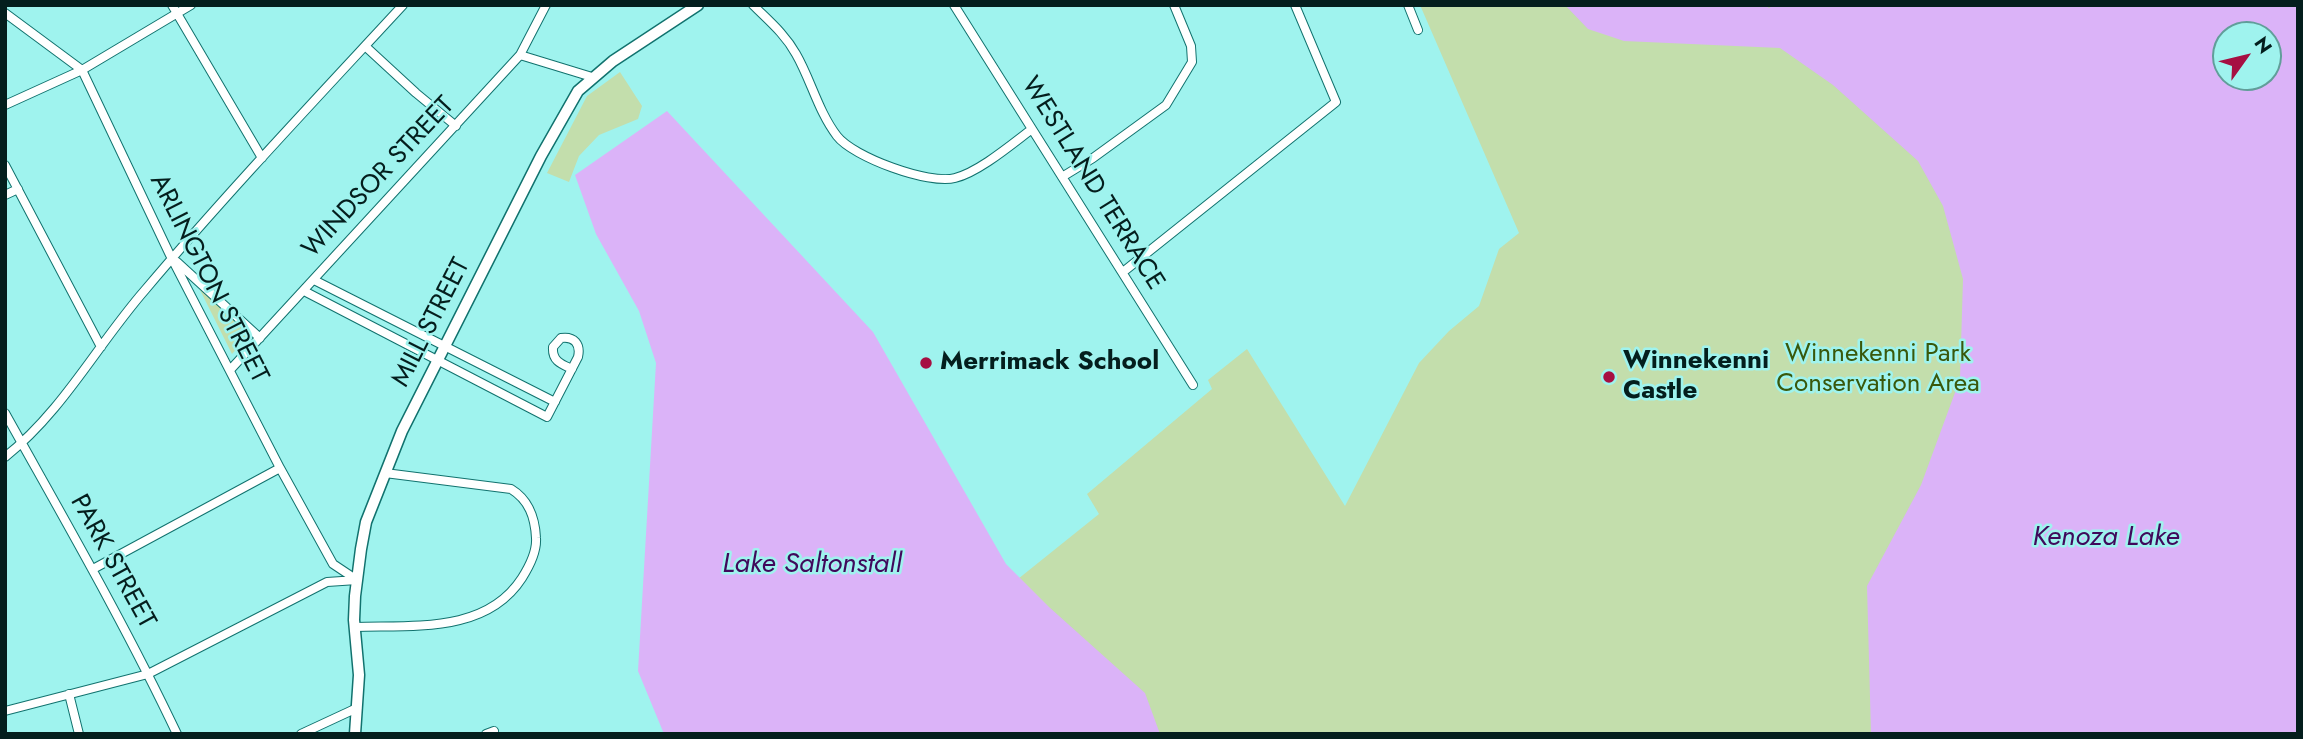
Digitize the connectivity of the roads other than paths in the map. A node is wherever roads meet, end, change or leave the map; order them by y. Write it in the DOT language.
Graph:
graph roads {
  1 [pos="191,5"];
  2 [pos="403,5"];
  3 [pos="546,5"];
  4 [pos="698,5"];
  5 [pos="753,5"];
  6 [pos="954,5"];
  7 [pos="1174,5"];
  8 [pos="1295,5"];
  9 [pos="1408,5"];
  10 [pos="175,9"];
  11 [pos="689,9"];
  12 [pos="5,13"];
  13 [pos="1418,30"];
  14 [pos="365,46"];
  15 [pos="520,55"];
  16 [pos="82,70"];
  17 [pos="592,77"];
  18 [pos="5,105"];
  19 [pos="456,126"];
  20 [pos="1032,129"];
  21 [pos="262,158"];
  22 [pos="5,165"];
  23 [pos="1062,177"];
  24 [pos="18,189"];
  25 [pos="5,195"];
  26 [pos="172,258"];
  27 [pos="1123,272"];
  28 [pos="314,280"];
  29 [pos="304,291"];
  30 [pos="260,338"];
  31 [pos="445,346"];
  32 [pos="101,347"];
  33 [pos="438,360"];
  34 [pos="572,369"];
  35 [pos="230,370"];
  36 [pos="1193,385"];
  37 [pos="555,402"];
  38 [pos="5,413"];
  39 [pos="22,443"];
  40 [pos="5,457"];
  41 [pos="280,468"];
  42 [pos="385,473"];
  43 [pos="93,569"];
  44 [pos="357,580"];
  45 [pos="355,627"];
  46 [pos="148,674"];
  47 [pos="69,694"];
  48 [pos="357,708"];
  49 [pos="5,711"];
  50 [pos="79,734"];
  51 [pos="177,734"];
  52 [pos="301,734"];
  53 [pos="355,734"];
  1 -- 10 [label="street"];
  2 -- 14 [label="street"];
  3 -- 15 [label="street, WINDSOR STREET"];
  4 -- 11 [label="main road, MILL STREET"];
  5 -- 20 [label="street"];
  6 -- 20 [label="street, WESTLAND TERRACE"];
  7 -- 23 [label="street"];
  8 -- 27 [label="street"];
  9 -- 13 [label="street"];
  10 -- 16 [label="street"];
  10 -- 21 [label="street"];
  11 -- 17 [label="main road, MILL STREET"];
  12 -- 16 [label="street, ARLINGTON STREET"];
  14 -- 19 [label="street"];
  14 -- 21 [label="street"];
  15 -- 17 [label="street"];
  15 -- 19 [label="street, WINDSOR STREET"];
  16 -- 18 [label="street"];
  16 -- 26 [label="street, ARLINGTON STREET"];
  17 -- 31 [label="main road, MILL STREET"];
  19 -- 28 [label="street, WINDSOR STREET"];
  20 -- 23 [label="street, WESTLAND TERRACE"];
  21 -- 26 [label="street"];
  22 -- 24 [label="street"];
  23 -- 27 [label="street, WESTLAND TERRACE"];
  24 -- 25 [label="street"];
  24 -- 32 [label="street"];
  26 -- 30 [label="street"];
  26 -- 32 [label="street"];
  26 -- 35 [label="street, ARLINGTON STREET"];
  27 -- 36 [label="street, WESTLAND TERRACE"];
  28 -- 29 [label="street, WINDSOR STREET"];
  28 -- 31 [label="street"];
  29 -- 30 [label="street, WINDSOR STREET"];
  29 -- 33 [label="street"];
  30 -- 35 [label="street, WINDSOR STREET"];
  31 -- 33 [label="main road, MILL STREET"];
  31 -- 37 [label="street"];
  32 -- 39 [label="street"];
  33 -- 37 [label="street"];
  33 -- 42 [label="main road, MILL STREET"];
  34 -- 37 [label="street"];
  35 -- 41 [label="street, ARLINGTON STREET"];
  38 -- 39 [label="street, PARK STREET"];
  39 -- 40 [label="street"];
  39 -- 43 [label="street, PARK STREET"];
  41 -- 43 [label="street"];
  41 -- 44 [label="street, ARLINGTON STREET"];
  42 -- 44 [label="main road, MILL STREET"];
  42 -- 45 [label="street"];
  43 -- 46 [label="street, PARK STREET"];
  44 -- 45 [label="main road, MILL STREET"];
  44 -- 46 [label="street"];
  45 -- 48 [label="main road, MILL STREET"];
  46 -- 47 [label="street"];
  46 -- 51 [label="street, PARK STREET"];
  47 -- 49 [label="street"];
  47 -- 50 [label="street"];
  48 -- 52 [label="street"];
  48 -- 53 [label="main road, MILL STREET"];
}
